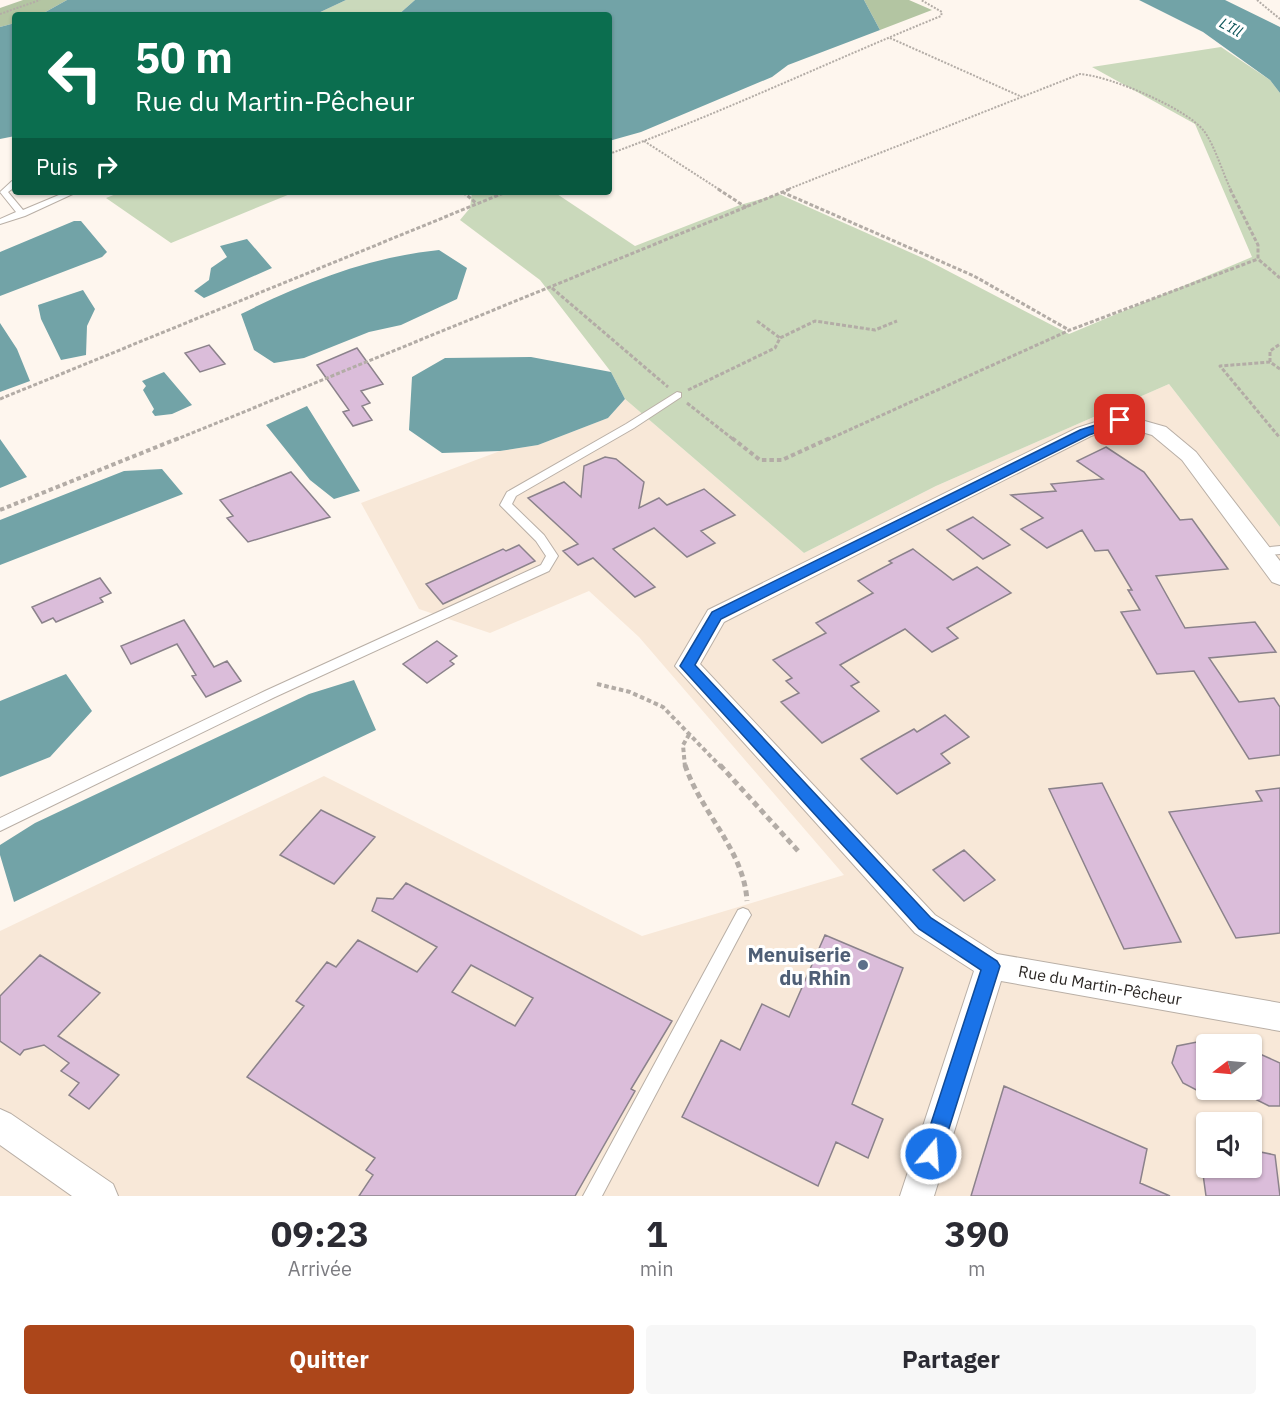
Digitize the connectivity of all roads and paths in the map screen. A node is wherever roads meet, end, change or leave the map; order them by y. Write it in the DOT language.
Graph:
graph roads {
  1 [pos="40,0"];
  2 [pos="921,0"];
  3 [pos="1257,0"];
  4 [pos="0,14"];
  5 [pos="1280,19"];
  6 [pos="890,39"];
  7 [pos="1022,98"];
  8 [pos="644,141"];
  9 [pos="612,153"];
  10 [pos="12,185"];
  11 [pos="782,192"];
  12 [pos="66,195"];
  13 [pos="467,195"];
  14 [pos="498,195"];
  15 [pos="476,203"];
  16 [pos="747,208"];
  17 [pos="22,214"];
  18 [pos="0,222"];
  19 [pos="1258,259"];
  20 [pos="1280,278"];
  21 [pos="552,288"];
  22 [pos="758,321"];
  23 [pos="897,321"];
  24 [pos="1070,330"];
  25 [pos="780,338"];
  26 [pos="1280,344"];
  27 [pos="1270,362"];
  28 [pos="1280,369"];
  29 [pos="677,395"];
  30 [pos="0,399"];
  31 [pos="1280,438"];
  32 [pos="0,510"];
  33 [pos="1271,551"];
  34 [pos="1280,577"];
  35 [pos="597,684"];
  36 [pos="690,733"];
  37 [pos="0,825"];
  38 [pos="799,852"];
  39 [pos="742,915"];
  40 [pos="991,966"];
  41 [pos="1280,1017"];
  42 [pos="0,1125"];
  43 [pos="102,1196"];
  44 [pos="592,1196"];
  45 [pos="917,1196"];
  1 -- 4 [label="path"];
  2 -- 6 [label="path"];
  3 -- 5 [label="path"];
  6 -- 7 [label="path"];
  6 -- 8 [label="path"];
  7 -- 11 [label="path"];
  7 -- 19 [label="path"];
  8 -- 9 [label="path"];
  8 -- 16 [label="path"];
  10 -- 17 [label="lane"];
  11 -- 16 [label="path"];
  11 -- 24 [label="path"];
  12 -- 17 [label="lane"];
  13 -- 15 [label="path"];
  14 -- 15 [label="path"];
  15 -- 30 [label="path"];
  16 -- 21 [label="path"];
  17 -- 18 [label="lane"];
  19 -- 20 [label="path"];
  19 -- 24 [label="path"];
  21 -- 29 [label="path"];
  21 -- 32 [label="path"];
  22 -- 25 [label="path"];
  23 -- 25 [label="path"];
  24 -- 29 [label="path"];
  25 -- 29 [label="path"];
  26 -- 27 [label="path"];
  27 -- 28 [label="path"];
  27 -- 31 [label="path"];
  29 -- 37 [label="lane"];
  33 -- 34 [label="street"];
  33 -- 40 [label="street, Rue du Martin-Pêcheur"];
  35 -- 36 [label="path"];
  36 -- 38 [label="path"];
  36 -- 39 [label="path"];
  39 -- 44 [label="lane"];
  40 -- 41 [label="street, Rue du Martin-Pêcheur"];
  40 -- 45 [label="street"];
  42 -- 43 [label="street"];
}
